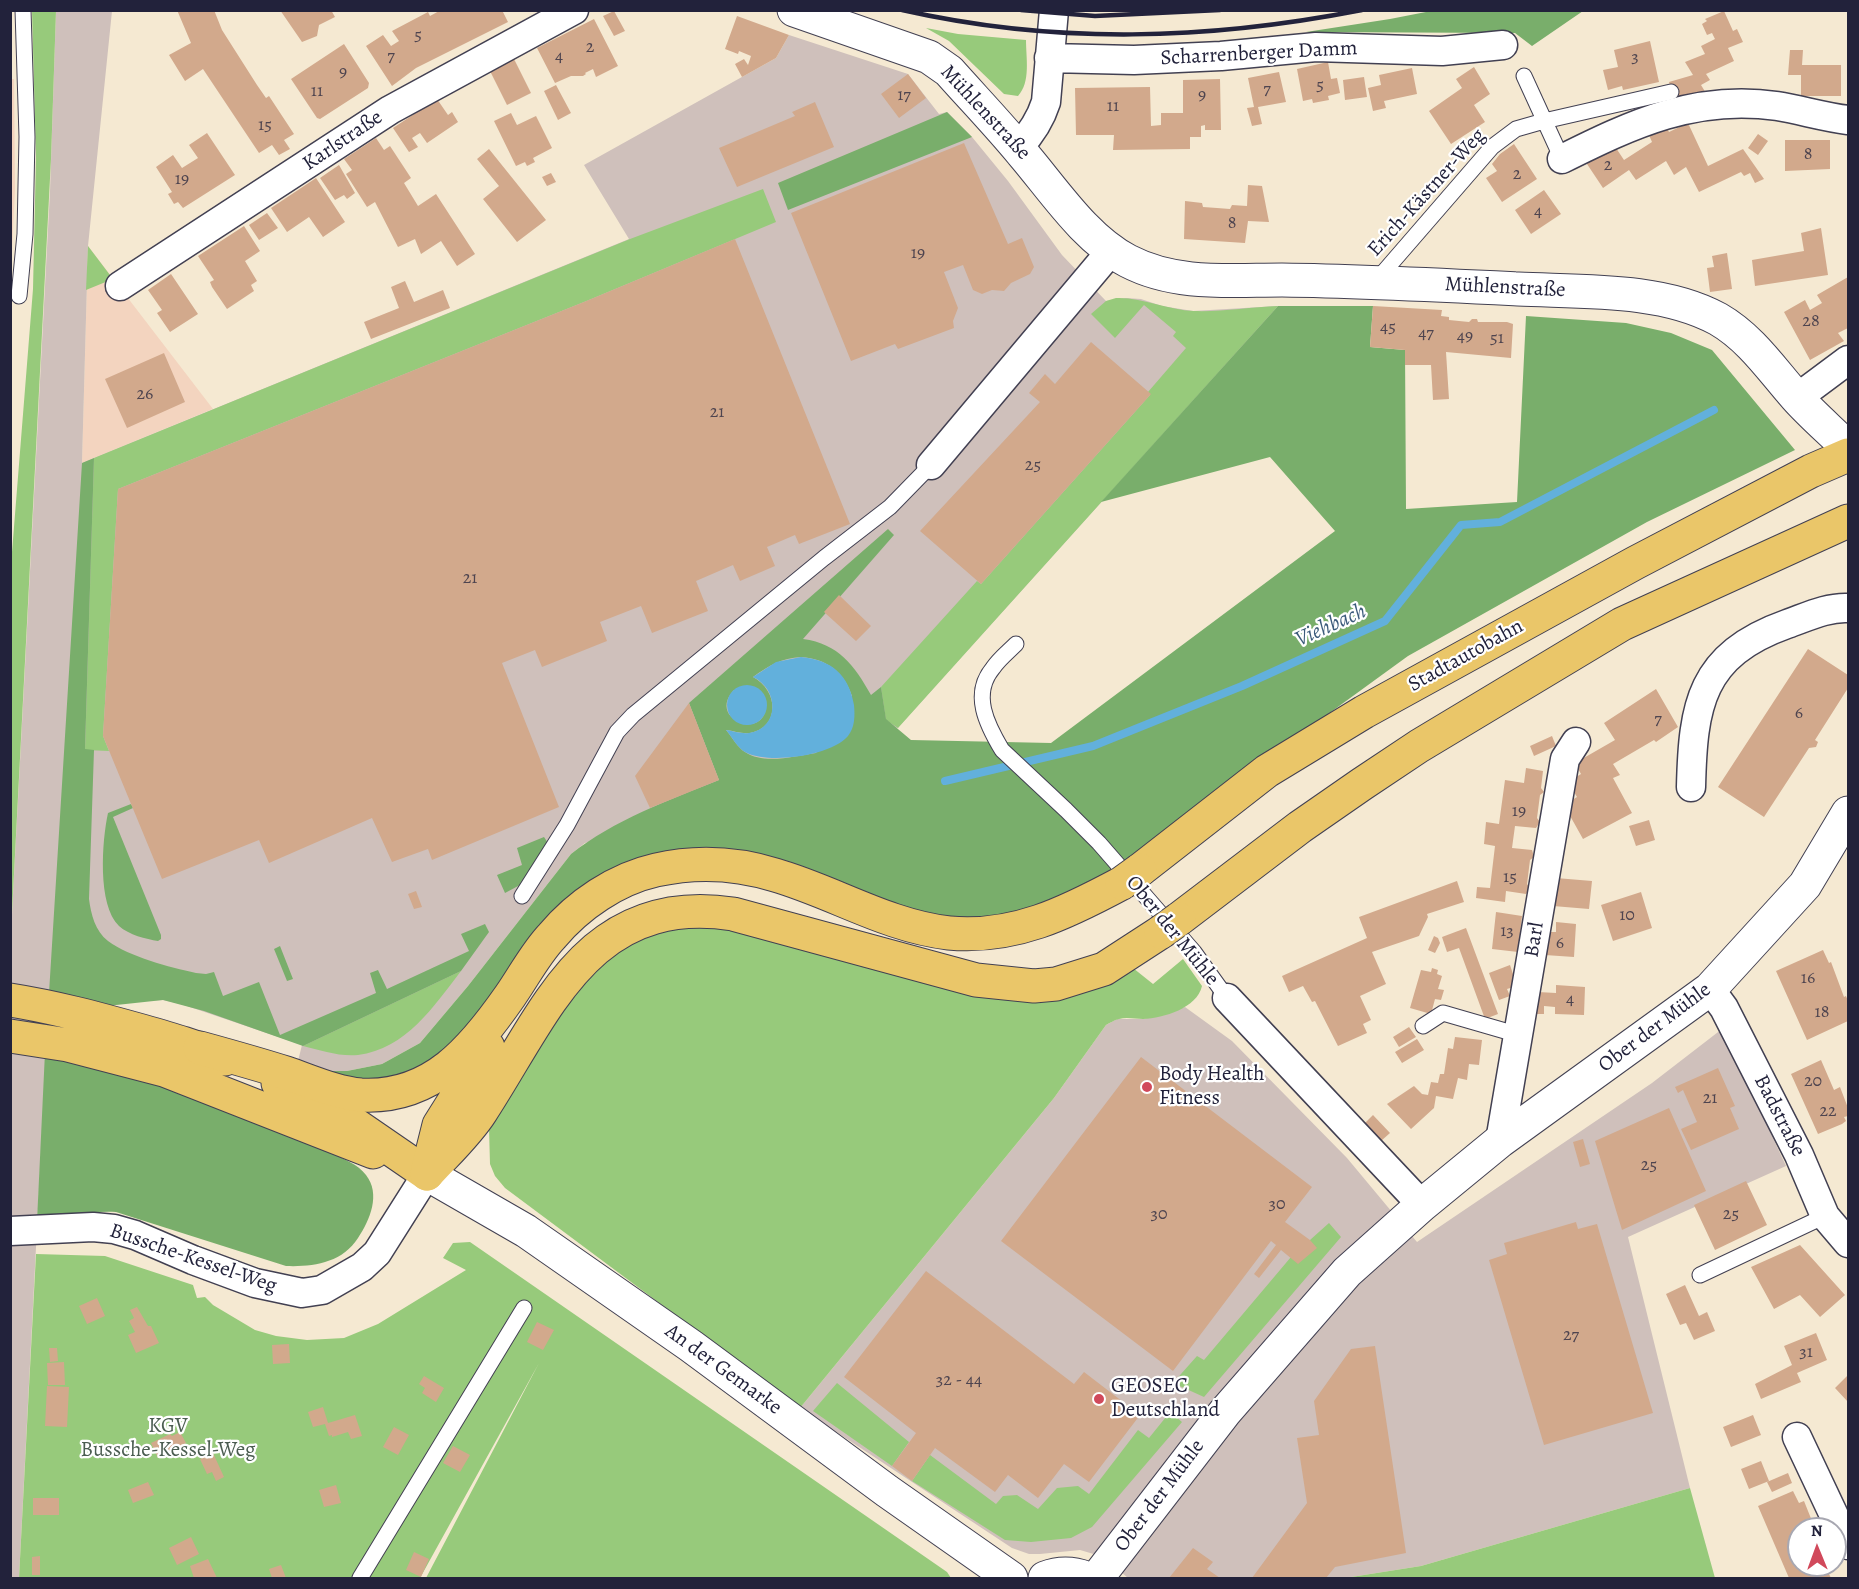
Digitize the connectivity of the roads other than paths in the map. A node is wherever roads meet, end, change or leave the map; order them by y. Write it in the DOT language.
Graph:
graph roads {
  1 [pos="23,10"];
  2 [pos="574,10"];
  3 [pos="794,10"];
  4 [pos="1054,10"];
  5 [pos="1503,45"];
  6 [pos="1049,58"];
  7 [pos="1524,76"];
  8 [pos="1671,92"];
  9 [pos="1848,120"];
  10 [pos="1544,121"];
  11 [pos="1018,148"];
  12 [pos="1562,159"];
  13 [pos="1111,251"];
  14 [pos="1375,282"];
  15 [pos="120,286"];
  16 [pos="19,296"];
  17 [pos="1848,360"];
  18 [pos="1797,398"];
  19 [pos="1848,448"];
  20 [pos="1848,455"];
  21 [pos="931,465"];
  22 [pos="1848,521"];
  23 [pos="1848,608"];
  24 [pos="1016,644"];
  25 [pos="1576,742"];
  26 [pos="1691,787"];
  27 [pos="1848,813"];
  28 [pos="522,896"];
  29 [pos="1710,989"];
  30 [pos="510,996"];
  31 [pos="1227,998"];
  32 [pos="10,1000"];
  33 [pos="1423,1026"];
  34 [pos="10,1035"];
  35 [pos="1519,1035"];
  36 [pos="200,1048"];
  37 [pos="1500,1141"];
  38 [pos="427,1174"];
  39 [pos="1422,1205"];
  40 [pos="1825,1216"];
  41 [pos="10,1231"];
  42 [pos="1848,1243"];
  43 [pos="1700,1275"];
  44 [pos="524,1308"];
  45 [pos="1797,1437"];
  46 [pos="1848,1542"];
  47 [pos="360,1578"];
  48 [pos="1011,1578"];
  49 [pos="1045,1578"];
  50 [pos="1086,1578"];
  51 [pos="1097,1578"];
  1 -- 16 [label="lane"];
  2 -- 15 [label="street, Karlstraße"];
  3 -- 11 [label="street, Mühlenstraße"];
  4 -- 6 [label="street"];
  5 -- 6 [label="street, Scharrenberger Damm"];
  6 -- 11 [label="street"];
  7 -- 10 [label="lane"];
  8 -- 10 [label="lane, Erich-Kästner-Weg"];
  9 -- 12 [label="street"];
  10 -- 12 [label="lane"];
  10 -- 14 [label="lane, Erich-Kästner-Weg"];
  11 -- 13 [label="street, Mühlenstraße"];
  13 -- 14 [label="street, Mühlenstraße"];
  13 -- 21 [label="street"];
  14 -- 18 [label="street, Mühlenstraße"];
  17 -- 18 [label="street"];
  18 -- 19 [label="street, Mühlenstraße"];
  20 -- 30 [label="main road, Stadtautobahn"];
  21 -- 28 [label="lane"];
  22 -- 38 [label="main road"];
  23 -- 26 [label="street"];
  24 -- 31 [label="lane, Ober der Mühle"];
  25 -- 35 [label="street, Barl"];
  27 -- 29 [label="street, Ober der Mühle"];
  29 -- 37 [label="street, Ober der Mühle"];
  29 -- 40 [label="street, Badstraße"];
  30 -- 36 [label="main road"];
  30 -- 38 [label="main road"];
  31 -- 39 [label="street, Ober der Mühle"];
  32 -- 36 [label="main road"];
  33 -- 35 [label="lane"];
  34 -- 38 [label="main road"];
  35 -- 37 [label="street, Barl"];
  36 -- 38 [label="main road"];
  37 -- 39 [label="street, Ober der Mühle"];
  38 -- 41 [label="street, Bussche-Kessel-Weg"];
  38 -- 48 [label="street, An der Gemarke"];
  39 -- 51 [label="street, Ober der Mühle"];
  40 -- 42 [label="street, Badstraße"];
  40 -- 43 [label="lane"];
  44 -- 47 [label="lane"];
  45 -- 46 [label="street"];
  49 -- 50 [label="street"];
}
